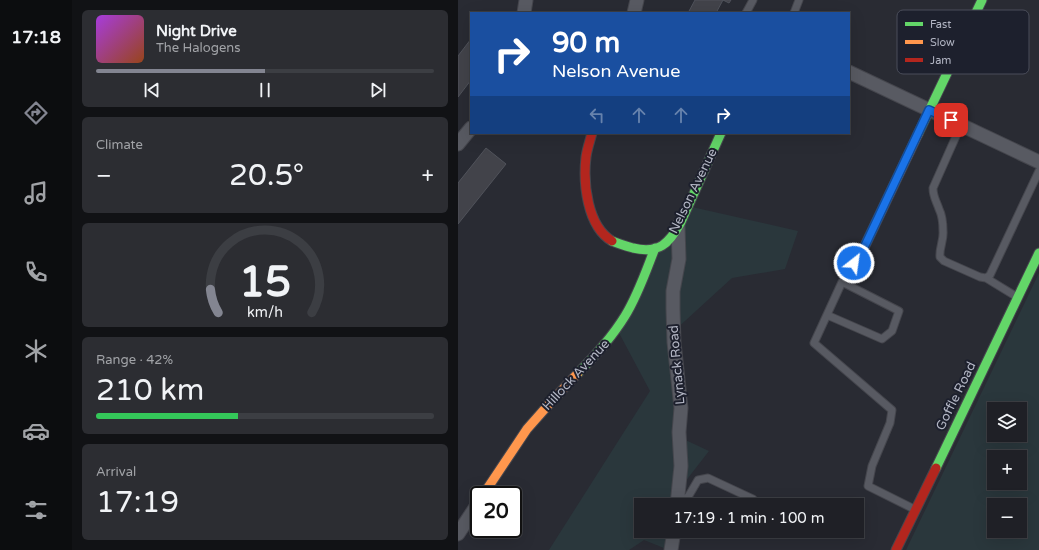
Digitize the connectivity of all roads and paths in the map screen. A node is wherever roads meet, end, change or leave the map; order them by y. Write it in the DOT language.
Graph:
graph roads {
  1 [pos="526,0"];
  2 [pos="637,0"];
  3 [pos="753,0"];
  4 [pos="799,0"];
  5 [pos="982,0"];
  6 [pos="977,10"];
  7 [pos="524,12"];
  8 [pos="634,12"];
  9 [pos="747,12"];
  10 [pos="794,12"];
  11 [pos="850,72"];
  12 [pos="946,74"];
  13 [pos="929,110"];
  14 [pos="961,125"];
  15 [pos="470,129"];
  16 [pos="592,134"];
  17 [pos="721,134"];
  18 [pos="458,144"];
  19 [pos="1039,162"];
  20 [pos="1039,170"];
  21 [pos="678,225"];
  22 [pos="655,248"];
  23 [pos="1039,253"];
  24 [pos="861,254"];
  25 [pos="1039,273"];
  26 [pos="986,278"];
  27 [pos="1026,281"];
  28 [pos="842,282"];
  29 [pos="1018,297"];
  30 [pos="827,315"];
  31 [pos="490,486"];
  32 [pos="678,498"];
  33 [pos="686,498"];
  34 [pos="753,498"];
  35 [pos="916,510"];
  36 [pos="470,516"];
  37 [pos="458,534"];
  38 [pos="673,538"];
  39 [pos="671,550"];
  40 [pos="896,550"];
  1 -- 7 [label="street"];
  2 -- 8 [label="street"];
  3 -- 9 [label="lane"];
  4 -- 10 [label="lane"];
  5 -- 6 [label="street"];
  11 -- 13 [label="street"];
  12 -- 13 [label="street"];
  13 -- 14 [label="street"];
  13 -- 24 [label="street"];
  14 -- 19 [label="street"];
  14 -- 26 [label="lane"];
  15 -- 18 [label="street"];
  16 -- 22 [label="street"];
  17 -- 21 [label="street, Nelson Avenue"];
  20 -- 26 [label="lane"];
  21 -- 22 [label="street, Nelson Avenue"];
  21 -- 32 [label="street, Lynack Road"];
  22 -- 31 [label="street, Hillock Avenue"];
  23 -- 27 [label="street, Goffle Road"];
  24 -- 28 [label="lane"];
  25 -- 27 [label="lane"];
  26 -- 29 [label="lane"];
  27 -- 29 [label="street, Goffle Road"];
  28 -- 30 [label="lane"];
  28 -- 30 [label="lane"];
  29 -- 35 [label="street, Goffle Road"];
  30 -- 35 [label="lane"];
  33 -- 34 [label="lane"];
  35 -- 40 [label="street, Goffle Road"];
  36 -- 37 [label="street"];
  38 -- 39 [label="street"];
}
